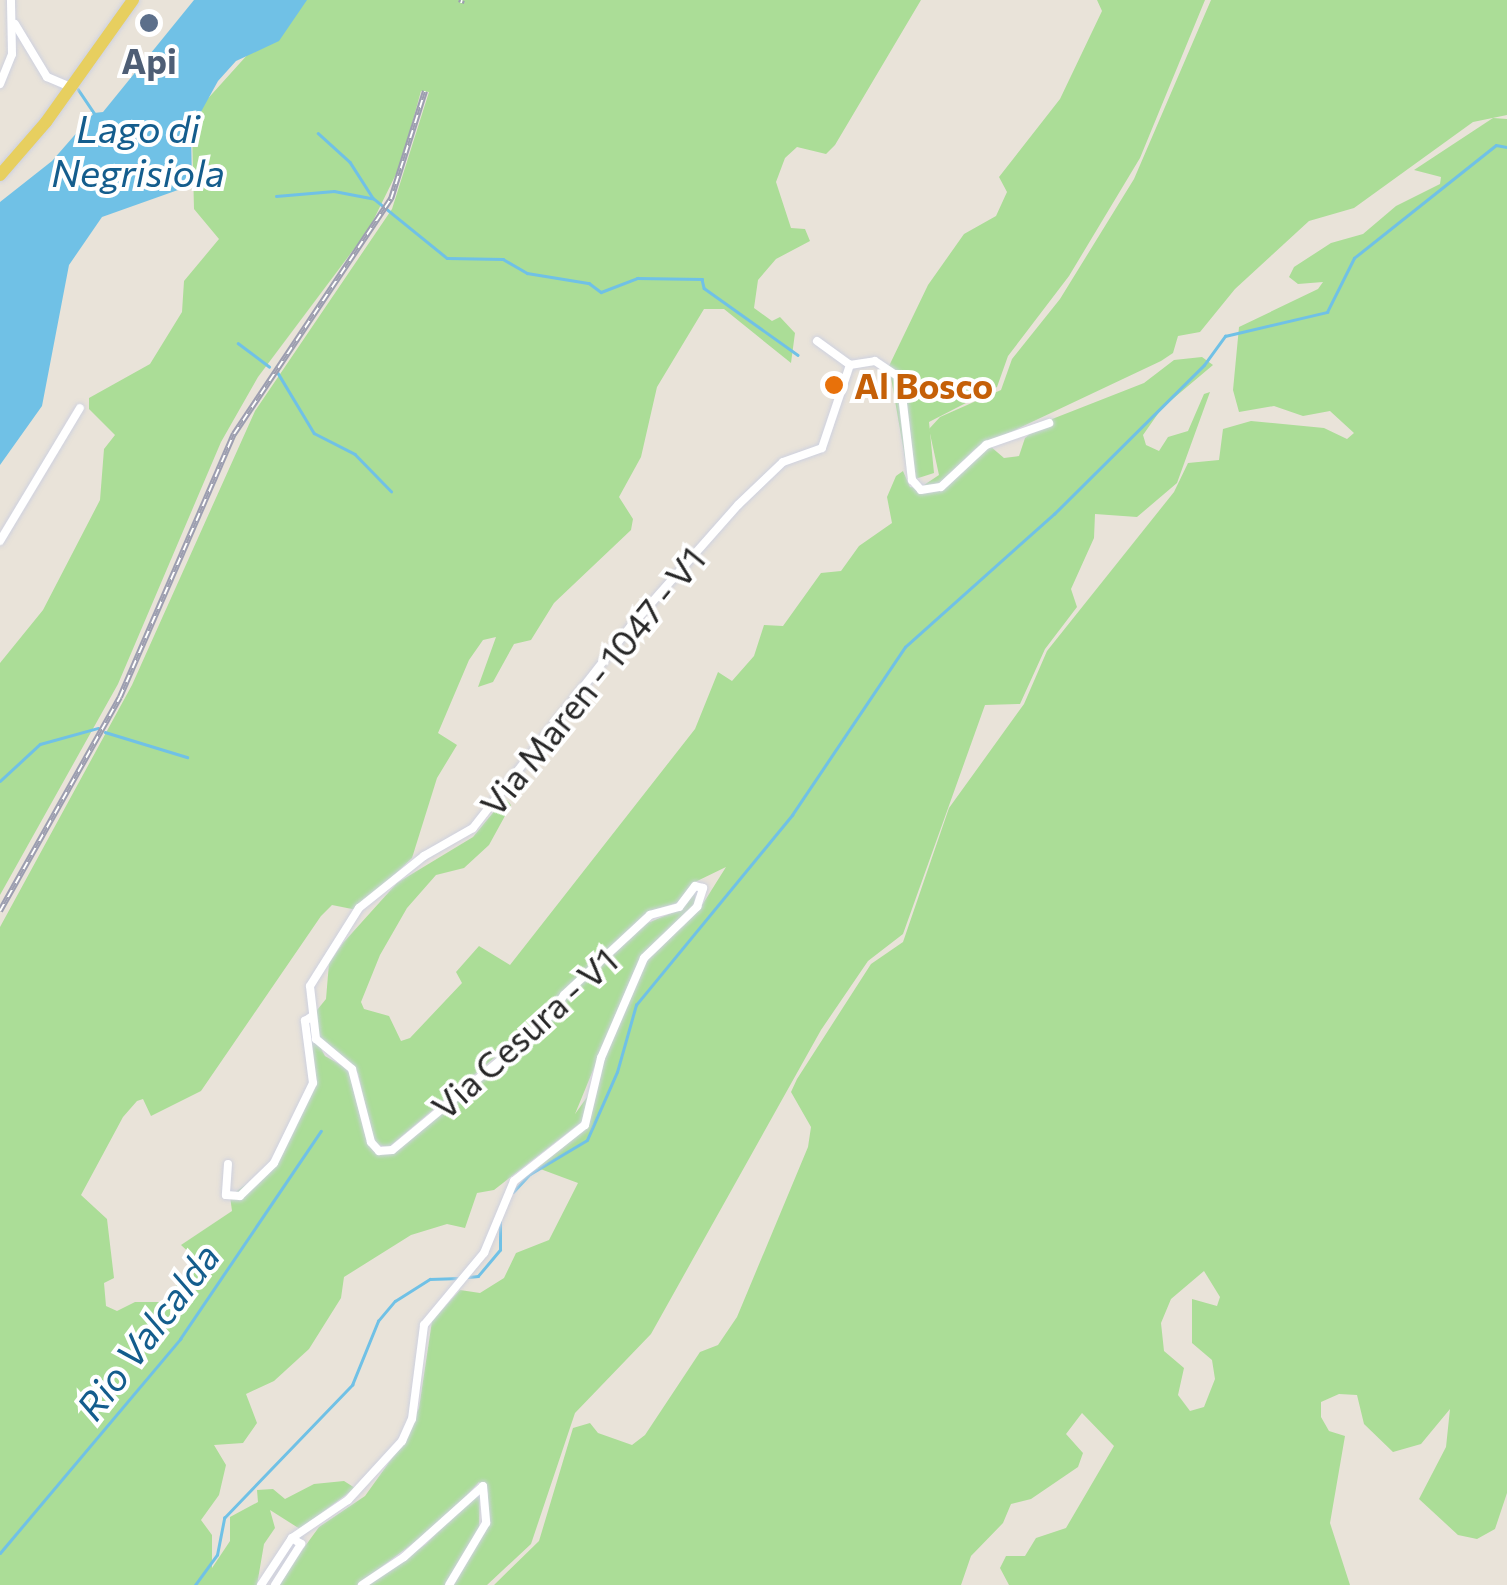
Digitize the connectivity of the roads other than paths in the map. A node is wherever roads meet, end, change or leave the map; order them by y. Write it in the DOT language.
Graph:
graph roads {
  1 [pos="11,0"];
  2 [pos="134,0"];
  3 [pos="15,24"];
  4 [pos="0,84"];
  5 [pos="70,87"];
  6 [pos="0,174"];
  7 [pos="817,340"];
  8 [pos="850,365"];
  9 [pos="80,408"];
  10 [pos="1049,423"];
  11 [pos="0,541"];
  12 [pos="311,1017"];
  13 [pos="228,1164"];
  14 [pos="292,1538"];
  15 [pos="261,1585"];
  16 [pos="275,1585"];
  17 [pos="362,1585"];
  18 [pos="449,1585"];
  1 -- 3 [label="street"];
  2 -- 5 [label="main road"];
  3 -- 4 [label="street"];
  3 -- 5 [label="street"];
  5 -- 6 [label="main road"];
  7 -- 8 [label="street"];
  8 -- 10 [label="street"];
  8 -- 12 [label="street, Via Maren - 1047 - V1"];
  9 -- 11 [label="street"];
  12 -- 13 [label="street"];
  12 -- 14 [label="street, Via Cesura - V1"];
  14 -- 15 [label="street"];
  14 -- 16 [label="street"];
  17 -- 18 [label="street"];
}
